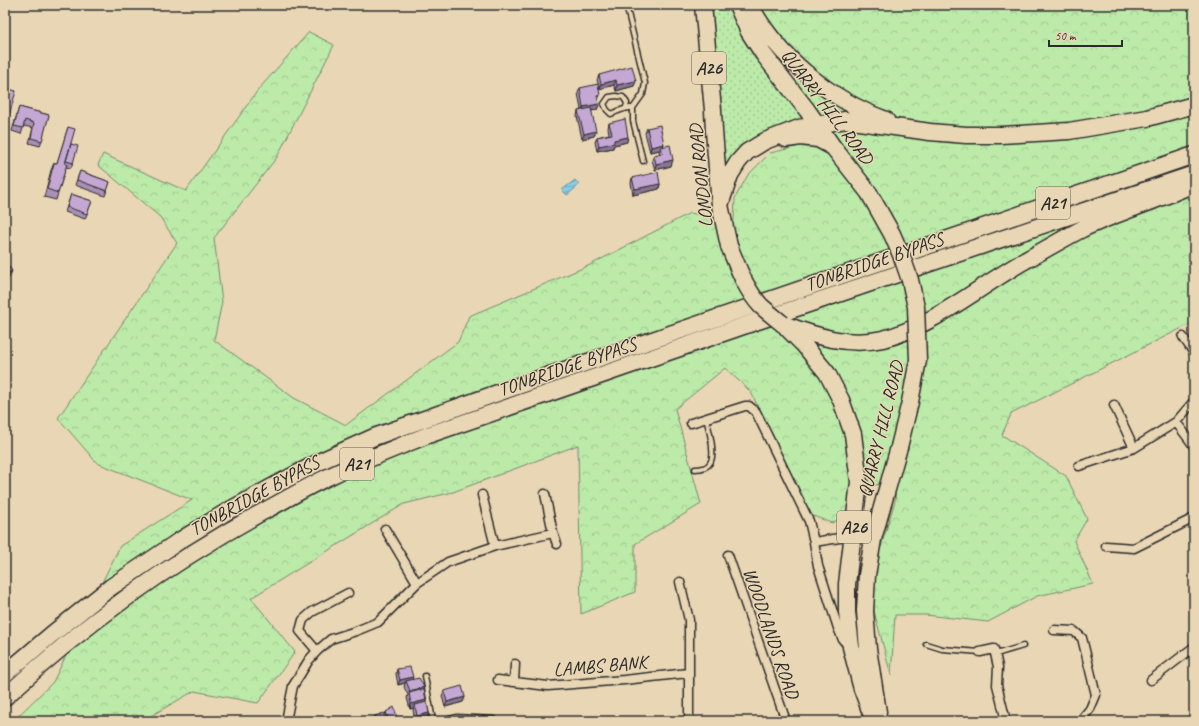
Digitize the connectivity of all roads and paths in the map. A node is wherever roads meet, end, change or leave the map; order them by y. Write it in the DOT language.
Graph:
graph roads {
  1 [pos="626,5"];
  2 [pos="703,5"];
  3 [pos="738,5"];
  4 [pos="750,5"];
  5 [pos="1194,105"];
  6 [pos="626,107"];
  7 [pos="633,108"];
  8 [pos="817,125"];
  9 [pos="911,129"];
  10 [pos="765,141"];
  11 [pos="833,147"];
  12 [pos="1194,155"];
  13 [pos="643,161"];
  14 [pos="1194,174"];
  15 [pos="1194,183"];
  16 [pos="720,205"];
  17 [pos="1182,337"];
  18 [pos="808,339"];
  19 [pos="1194,353"];
  20 [pos="1194,401"];
  21 [pos="1114,405"];
  22 [pos="706,418"];
  23 [pos="1176,422"];
  24 [pos="691,424"];
  25 [pos="1194,446"];
  26 [pos="1134,448"];
  27 [pos="1078,466"];
  28 [pos="695,469"];
  29 [pos="546,494"];
  30 [pos="482,495"];
  31 [pos="1194,518"];
  32 [pos="386,529"];
  33 [pos="553,533"];
  34 [pos="852,536"];
  35 [pos="873,539"];
  36 [pos="814,542"];
  37 [pos="557,544"];
  38 [pos="495,546"];
  39 [pos="1106,546"];
  40 [pos="728,555"];
  41 [pos="680,582"];
  42 [pos="417,583"];
  43 [pos="348,593"];
  44 [pos="1054,630"];
  45 [pos="926,644"];
  46 [pos="1023,646"];
  47 [pos="851,647"];
  48 [pos="1194,647"];
  49 [pos="317,650"];
  50 [pos="980,652"];
  51 [pos="996,654"];
  52 [pos="515,664"];
  53 [pos="688,673"];
  54 [pos="5,674"];
  55 [pos="425,676"];
  56 [pos="498,680"];
  57 [pos="1151,680"];
  58 [pos="514,682"];
  59 [pos="5,697"];
  60 [pos="288,721"];
  61 [pos="433,721"];
  62 [pos="449,721"];
  63 [pos="493,721"];
  64 [pos="689,721"];
  65 [pos="786,721"];
  66 [pos="874,721"];
  67 [pos="879,721"];
  68 [pos="1006,721"];
  69 [pos="1080,721"];
  1 -- 7 [label="lane"];
  2 -- 16 [label="highway, LONDON ROAD / A26"];
  3 -- 8 [label="highway, QUARRY HILL ROAD / A26"];
  4 -- 9 [label="highway"];
  5 -- 9 [label="highway"];
  6 -- 6 [label="lane"];
  6 -- 7 [label="lane"];
  7 -- 13 [label="lane"];
  8 -- 9 [label="highway"];
  8 -- 10 [label="highway"];
  8 -- 11 [label="highway, QUARRY HILL ROAD / A26"];
  10 -- 11 [label="highway, A26"];
  10 -- 16 [label="highway, A26"];
  11 -- 35 [label="highway, QUARRY HILL ROAD / A26, bridge"];
  12 -- 54 [label="highway, TONBRIDGE BYPASS / A21"];
  14 -- 59 [label="highway, TONBRIDGE BYPASS / A21"];
  15 -- 18 [label="highway, LONDON ROAD"];
  16 -- 18 [label="highway, LONDON ROAD / A26, bridge"];
  17 -- 19 [label="street"];
  18 -- 34 [label="highway, QUARRY HILL ROAD / A26"];
  20 -- 23 [label="street"];
  21 -- 26 [label="street"];
  22 -- 24 [label="street, QUARRY HILL ROAD"];
  22 -- 28 [label="lane"];
  22 -- 36 [label="street, QUARRY HILL ROAD"];
  23 -- 25 [label="street"];
  23 -- 26 [label="street"];
  26 -- 27 [label="street"];
  29 -- 33 [label="street"];
  30 -- 38 [label="street"];
  31 -- 39 [label="street"];
  32 -- 42 [label="street"];
  33 -- 37 [label="street"];
  33 -- 38 [label="street"];
  34 -- 35 [label="street"];
  34 -- 36 [label="street"];
  34 -- 47 [label="highway, QUARRY HILL ROAD / A26"];
  35 -- 67 [label="highway, QUARRY HILL ROAD / A26"];
  36 -- 47 [label="street, QUARRY HILL ROAD"];
  38 -- 42 [label="street"];
  40 -- 65 [label="street, WOODLANDS ROAD"];
  41 -- 53 [label="street"];
  42 -- 49 [label="street"];
  43 -- 49 [label="street"];
  44 -- 69 [label="street"];
  45 -- 50 [label="lane"];
  46 -- 51 [label="lane"];
  47 -- 66 [label="highway, QUARRY HILL ROAD / A26"];
  48 -- 57 [label="street"];
  49 -- 60 [label="street"];
  50 -- 51 [label="street"];
  51 -- 68 [label="street"];
  52 -- 58 [label="street"];
  53 -- 58 [label="street, LAMBS BANK"];
  53 -- 64 [label="street"];
  55 -- 61 [label="lane"];
  56 -- 58 [label="street, LAMBS BANK"];
  62 -- 63 [label="street"];
}
